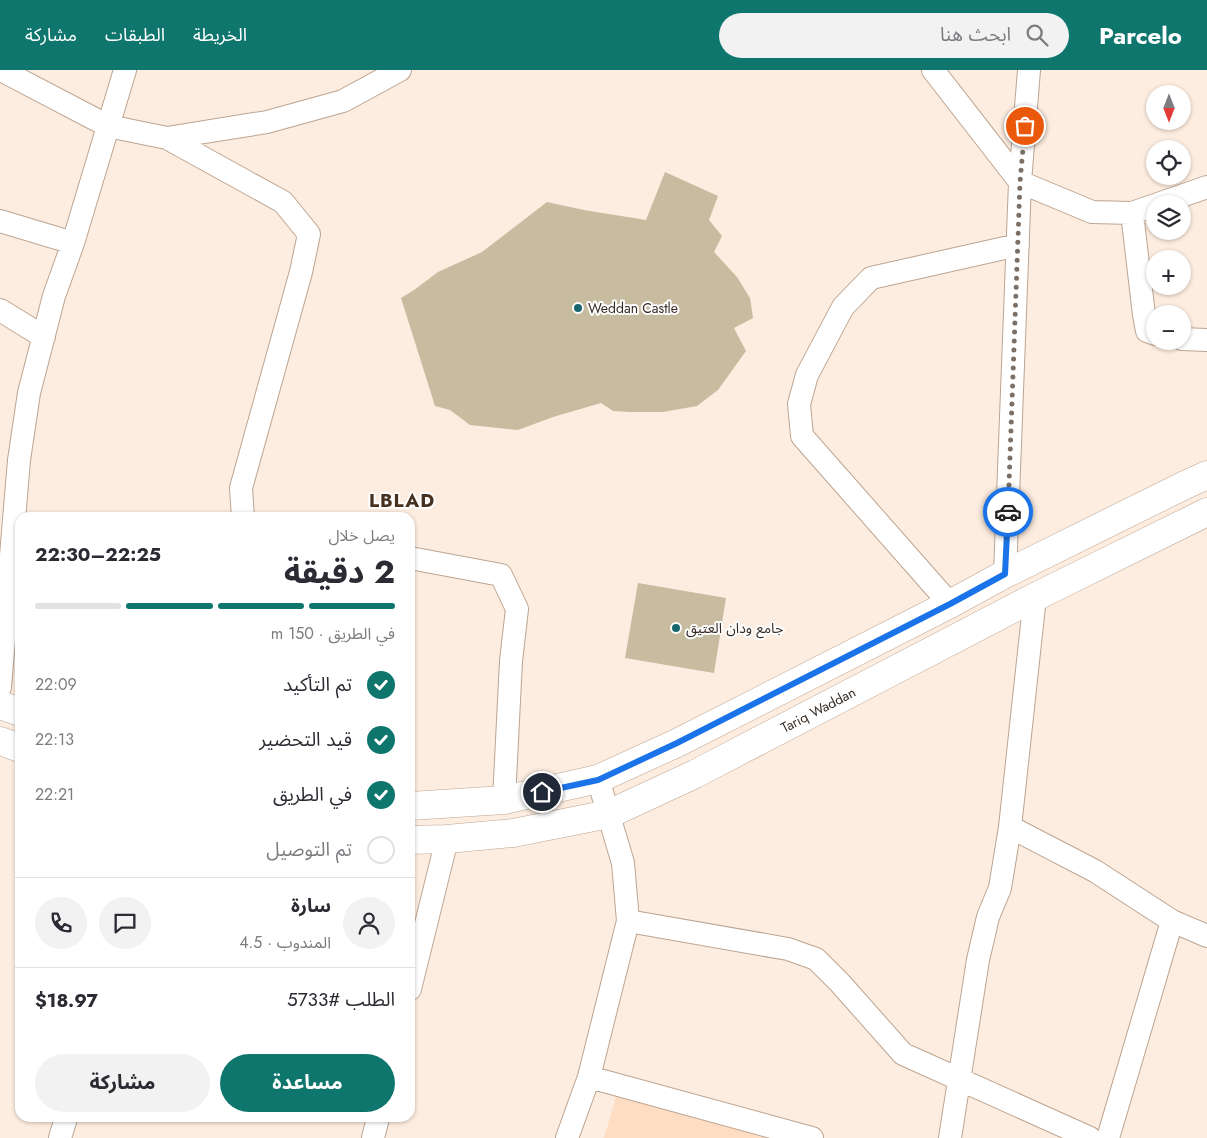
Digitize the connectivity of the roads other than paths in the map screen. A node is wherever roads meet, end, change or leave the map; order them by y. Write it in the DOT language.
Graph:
graph roads {
  1 [pos="1,70"];
  2 [pos="125,70"];
  3 [pos="400,70"];
  4 [pos="933,70"];
  5 [pos="1029,70"];
  6 [pos="28,76"];
  7 [pos="108,126"];
  8 [pos="167,138"];
  9 [pos="1020,182"];
  10 [pos="1207,187"];
  11 [pos="1183,195"];
  12 [pos="1146,208"];
  13 [pos="1132,213"];
  14 [pos="0,221"];
  15 [pos="73,243"];
  16 [pos="1018,244"];
  17 [pos="0,310"];
  18 [pos="1146,323"];
  19 [pos="44,337"];
  20 [pos="1191,339"];
  21 [pos="1207,340"];
  22 [pos="1207,476"];
  23 [pos="243,512"];
  24 [pos="1207,512"];
  25 [pos="415,559"];
  26 [pos="5,565"];
  27 [pos="1005,574"];
  28 [pos="1035,597"];
  29 [pos="950,604"];
  30 [pos="0,688"];
  31 [pos="0,705"];
  32 [pos="15,710"];
  33 [pos="0,741"];
  34 [pos="15,746"];
  35 [pos="598,780"];
  36 [pos="504,800"];
  37 [pos="415,806"];
  38 [pos="609,814"];
  39 [pos="1010,827"];
  40 [pos="447,839"];
  41 [pos="415,840"];
  42 [pos="628,921"];
  43 [pos="1172,921"];
  44 [pos="1207,936"];
  45 [pos="415,969"];
  46 [pos="589,1077"];
  47 [pos="959,1078"];
  48 [pos="65,1122"];
  49 [pos="377,1122"];
  50 [pos="60,1138"];
  51 [pos="373,1138"];
  52 [pos="567,1138"];
  53 [pos="812,1138"];
  54 [pos="950,1138"];
  55 [pos="1090,1138"];
  56 [pos="1108,1138"];
  1 -- 6 [label="street"];
  2 -- 7 [label="street"];
  3 -- 8 [label="street"];
  4 -- 9 [label="street"];
  5 -- 9 [label="street"];
  6 -- 7 [label="street"];
  7 -- 8 [label="street"];
  7 -- 15 [label="street"];
  8 -- 23 [label="street"];
  9 -- 13 [label="street"];
  9 -- 16 [label="street"];
  10 -- 11 [label="street"];
  12 -- 13 [label="street"];
  13 -- 18 [label="street"];
  14 -- 15 [label="street"];
  15 -- 19 [label="street"];
  16 -- 27 [label="street"];
  16 -- 29 [label="street"];
  17 -- 19 [label="street"];
  19 -- 26 [label="street"];
  20 -- 21 [label="street"];
  22 -- 27 [label="main road"];
  24 -- 28 [label="main road, Tariq Waddan"];
  25 -- 36 [label="street"];
  26 -- 30 [label="street"];
  27 -- 29 [label="main road"];
  28 -- 38 [label="main road, Tariq Waddan"];
  28 -- 39 [label="street"];
  29 -- 35 [label="main road"];
  31 -- 32 [label="main road"];
  33 -- 34 [label="main road"];
  35 -- 36 [label="main road"];
  35 -- 38 [label="street"];
  36 -- 37 [label="main road"];
  38 -- 40 [label="main road, Tariq Waddan"];
  38 -- 42 [label="street"];
  39 -- 43 [label="street"];
  39 -- 47 [label="street"];
  40 -- 41 [label="main road, Tariq Waddan"];
  40 -- 45 [label="street"];
  42 -- 46 [label="street"];
  42 -- 47 [label="street"];
  43 -- 44 [label="street"];
  43 -- 56 [label="street"];
  46 -- 52 [label="street"];
  46 -- 53 [label="street"];
  47 -- 54 [label="street"];
  47 -- 55 [label="street"];
  48 -- 50 [label="street"];
  49 -- 51 [label="street"];
}
